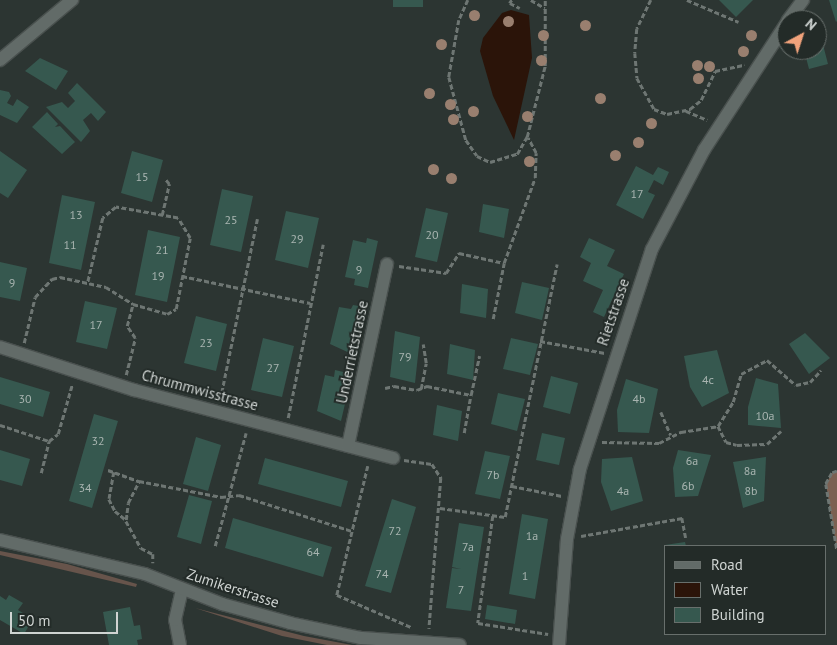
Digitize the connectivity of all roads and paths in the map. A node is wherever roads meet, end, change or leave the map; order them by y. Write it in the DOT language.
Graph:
graph roads {
  1 [pos="72,0"];
  2 [pos="468,0"];
  3 [pos="512,0"];
  4 [pos="531,0"];
  5 [pos="545,0"];
  6 [pos="651,0"];
  7 [pos="687,0"];
  8 [pos="520,8"];
  9 [pos="545,8"];
  10 [pos="739,22"];
  11 [pos="777,36"];
  12 [pos="0,60"];
  13 [pos="755,67"];
  14 [pos="686,111"];
  15 [pos="718,127"];
  16 [pos="527,137"];
  17 [pos="165,179"];
  18 [pos="162,215"];
  19 [pos="257,219"];
  20 [pos="323,245"];
  21 [pos="504,263"];
  22 [pos="387,264"];
  23 [pos="557,264"];
  24 [pos="182,276"];
  25 [pos="88,282"];
  26 [pos="243,289"];
  27 [pos="311,303"];
  28 [pos="133,304"];
  29 [pos="493,319"];
  30 [pos="540,341"];
  31 [pos="423,344"];
  32 [pos="0,347"];
  33 [pos="22,354"];
  34 [pos="615,355"];
  35 [pos="479,356"];
  36 [pos="821,370"];
  37 [pos="76,371"];
  38 [pos="123,386"];
  39 [pos="386,388"];
  40 [pos="421,389"];
  41 [pos="471,395"];
  42 [pos="217,412"];
  43 [pos="661,412"];
  44 [pos="250,420"];
  45 [pos="0,425"];
  46 [pos="718,426"];
  47 [pos="286,429"];
  48 [pos="781,431"];
  49 [pos="464,433"];
  50 [pos="671,435"];
  51 [pos="49,441"];
  52 [pos="588,441"];
  53 [pos="348,446"];
  54 [pos="372,452"];
  55 [pos="393,458"];
  56 [pos="108,470"];
  57 [pos="837,471"];
  58 [pos="114,472"];
  59 [pos="41,473"];
  60 [pos="140,482"];
  61 [pos="512,486"];
  62 [pos="229,496"];
  63 [pos="574,498"];
  64 [pos="440,508"];
  65 [pos="493,515"];
  66 [pos="126,520"];
  67 [pos="352,531"];
  68 [pos="836,535"];
  69 [pos="686,538"];
  70 [pos="567,539"];
  71 [pos="0,540"];
  72 [pos="215,546"];
  73 [pos="837,550"];
  74 [pos="153,563"];
  75 [pos="182,589"];
  76 [pos="559,639"];
  77 [pos="410,641"];
  78 [pos="428,642"];
  79 [pos="180,645"];
  80 [pos="460,645"];
  1 -- 12 [label="street"];
  2 -- 16 [label="path"];
  3 -- 8 [label="path"];
  4 -- 9 [label="path"];
  5 -- 9 [label="path"];
  6 -- 14 [label="path"];
  7 -- 10 [label="path"];
  9 -- 16 [label="path"];
  11 -- 13 [label="street, Rietstrasse"];
  13 -- 14 [label="path"];
  13 -- 15 [label="street, Rietstrasse"];
  14 -- 15 [label="path"];
  15 -- 34 [label="street, Rietstrasse"];
  16 -- 21 [label="path"];
  17 -- 18 [label="path"];
  18 -- 24 [label="path"];
  18 -- 25 [label="path"];
  19 -- 26 [label="path"];
  20 -- 27 [label="path"];
  21 -- 22 [label="path"];
  21 -- 29 [label="path"];
  22 -- 53 [label="street, Underrietstrasse"];
  23 -- 30 [label="path"];
  24 -- 26 [label="path"];
  24 -- 28 [label="path"];
  25 -- 28 [label="path"];
  25 -- 33 [label="path"];
  26 -- 27 [label="path"];
  26 -- 42 [label="path"];
  27 -- 47 [label="path"];
  28 -- 38 [label="path"];
  30 -- 34 [label="path"];
  30 -- 61 [label="path"];
  31 -- 40 [label="path"];
  32 -- 33 [label="street, Chrummwisstrasse"];
  33 -- 37 [label="street, Chrummwisstrasse"];
  34 -- 52 [label="street, Rietstrasse"];
  35 -- 41 [label="path"];
  36 -- 46 [label="path"];
  37 -- 38 [label="street, Chrummwisstrasse"];
  37 -- 51 [label="path"];
  38 -- 42 [label="street, Chrummwisstrasse"];
  39 -- 40 [label="path"];
  40 -- 41 [label="path"];
  41 -- 49 [label="path"];
  42 -- 44 [label="street, Chrummwisstrasse"];
  43 -- 50 [label="path"];
  44 -- 47 [label="street, Chrummwisstrasse"];
  44 -- 62 [label="path"];
  45 -- 51 [label="path"];
  46 -- 48 [label="path"];
  46 -- 50 [label="path"];
  47 -- 53 [label="street, Chrummwisstrasse"];
  50 -- 52 [label="path"];
  51 -- 59 [label="path"];
  52 -- 63 [label="street, Rietstrasse"];
  53 -- 54 [label="street, Chrummwisstrasse"];
  54 -- 55 [label="street, Chrummwisstrasse"];
  54 -- 67 [label="path"];
  55 -- 64 [label="path"];
  56 -- 58 [label="path"];
  57 -- 68 [label="path"];
  58 -- 60 [label="path"];
  58 -- 66 [label="path"];
  60 -- 62 [label="path"];
  60 -- 66 [label="path"];
  61 -- 63 [label="path"];
  61 -- 65 [label="path"];
  62 -- 67 [label="path"];
  62 -- 72 [label="path"];
  63 -- 70 [label="street, Rietstrasse"];
  64 -- 65 [label="path"];
  64 -- 78 [label="path"];
  65 -- 76 [label="path"];
  66 -- 74 [label="path"];
  67 -- 77 [label="path"];
  68 -- 73 [label="path"];
  69 -- 70 [label="path"];
  70 -- 76 [label="street, Rietstrasse"];
  71 -- 75 [label="street, Zumikerstrasse"];
  75 -- 77 [label="street, Zumikerstrasse"];
  75 -- 79 [label="street"];
  77 -- 78 [label="street, Zumikerstrasse"];
  78 -- 80 [label="street, Zumikerstrasse"];
}
